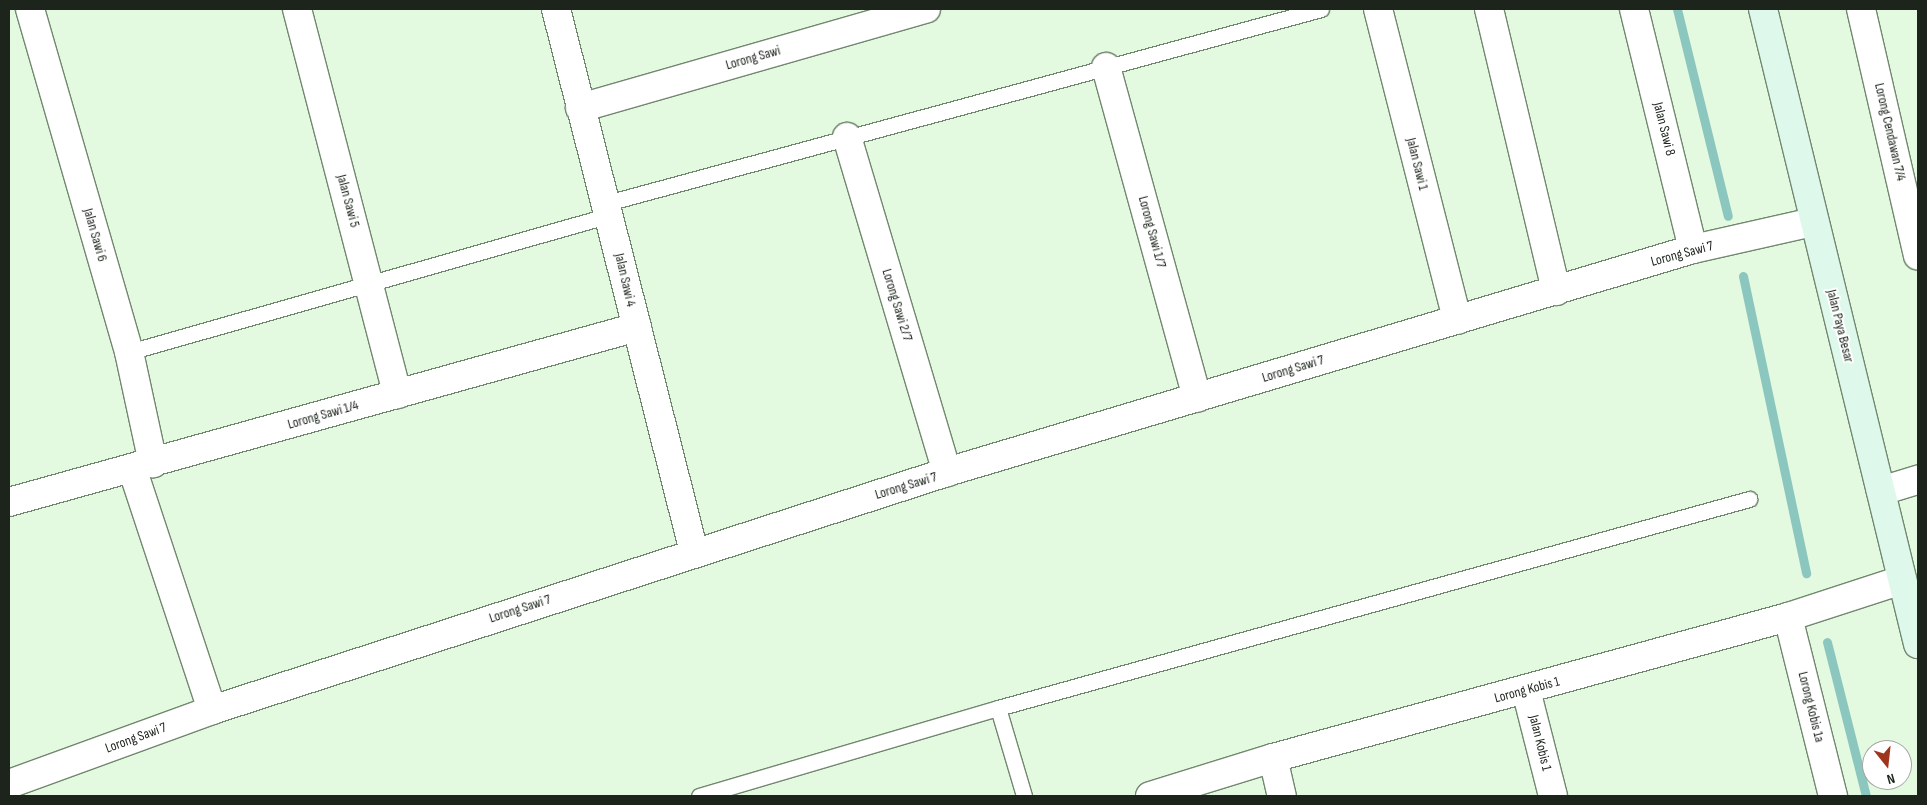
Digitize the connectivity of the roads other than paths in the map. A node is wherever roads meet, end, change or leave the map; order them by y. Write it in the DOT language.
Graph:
graph roads {
  1 [pos="30,9"];
  2 [pos="297,9"];
  3 [pos="556,9"];
  4 [pos="926,9"];
  5 [pos="1321,9"];
  6 [pos="1378,9"];
  7 [pos="1489,9"];
  8 [pos="1634,9"];
  9 [pos="1763,9"];
  10 [pos="1861,9"];
  11 [pos="1106,67"];
  12 [pos="580,108"];
  13 [pos="848,137"];
  14 [pos="608,209"];
  15 [pos="1813,222"];
  16 [pos="1693,249"];
  17 [pos="1918,255"];
  18 [pos="370,283"];
  19 [pos="1556,291"];
  20 [pos="1457,320"];
  21 [pos="637,327"];
  22 [pos="129,352"];
  23 [pos="397,394"];
  24 [pos="1197,398"];
  25 [pos="143,465"];
  26 [pos="948,472"];
  27 [pos="1918,480"];
  28 [pos="1881,491"];
  29 [pos="1749,500"];
  30 [pos="9,502"];
  31 [pos="694,552"];
  32 [pos="1902,580"];
  33 [pos="1788,617"];
  34 [pos="1918,644"];
  35 [pos="1526,690"];
  36 [pos="998,708"];
  37 [pos="212,710"];
  38 [pos="1272,758"];
  39 [pos="9,784"];
  40 [pos="699,796"];
  41 [pos="1024,796"];
  42 [pos="1150,796"];
  43 [pos="1282,796"];
  44 [pos="1553,796"];
  45 [pos="1833,796"];
  1 -- 22 [label="street, Jalan Sawi 6"];
  2 -- 18 [label="street, Jalan Sawi 5"];
  3 -- 12 [label="street, Jalan Sawi 4"];
  4 -- 12 [label="street, Lorong Sawi"];
  5 -- 11 [label="lane"];
  6 -- 20 [label="street, Jalan Sawi 1"];
  7 -- 19 [label="street"];
  8 -- 16 [label="street, Jalan Sawi 8"];
  9 -- 15 [label="street, Jalan Paya Besar"];
  10 -- 17 [label="street, Lorong Cendawan 7/4"];
  11 -- 13 [label="lane"];
  11 -- 24 [label="street, Lorong Sawi 1/7"];
  12 -- 14 [label="street, Jalan Sawi 4"];
  13 -- 14 [label="lane"];
  13 -- 26 [label="street, Lorong Sawi 2/7"];
  14 -- 18 [label="lane"];
  14 -- 21 [label="street, Jalan Sawi 4"];
  15 -- 16 [label="street, Lorong Sawi 7"];
  15 -- 28 [label="street, Jalan Paya Besar"];
  16 -- 19 [label="street, Lorong Sawi 7"];
  18 -- 22 [label="lane"];
  18 -- 23 [label="street, Jalan Sawi 5"];
  19 -- 20 [label="street, Lorong Sawi 7"];
  20 -- 24 [label="street, Lorong Sawi 7"];
  21 -- 23 [label="street, Lorong Sawi 1/4"];
  21 -- 31 [label="street, Jalan Sawi 4"];
  22 -- 25 [label="street, Jalan Sawi 6"];
  23 -- 25 [label="street, Lorong Sawi 1/4"];
  24 -- 26 [label="street, Lorong Sawi 7"];
  25 -- 30 [label="street, Lorong Sawi 1/4"];
  25 -- 37 [label="street, Jalan Sawi 6"];
  26 -- 31 [label="street, Lorong Sawi 7"];
  27 -- 28 [label="street"];
  28 -- 32 [label="street, Jalan Paya Besar"];
  29 -- 36 [label="lane"];
  31 -- 37 [label="street, Lorong Sawi 7"];
  32 -- 33 [label="street, Lorong Kobis 1"];
  32 -- 34 [label="street, Jalan Paya Besar"];
  33 -- 35 [label="street, Lorong Kobis 1"];
  33 -- 45 [label="street, Lorong Kobis 1a"];
  35 -- 38 [label="street, Lorong Kobis 1"];
  35 -- 44 [label="street, Jalan Kobis 1"];
  36 -- 40 [label="lane"];
  36 -- 41 [label="lane"];
  37 -- 39 [label="street, Lorong Sawi 7"];
  38 -- 42 [label="street, Lorong Kobis 1"];
  38 -- 43 [label="street"];
}
